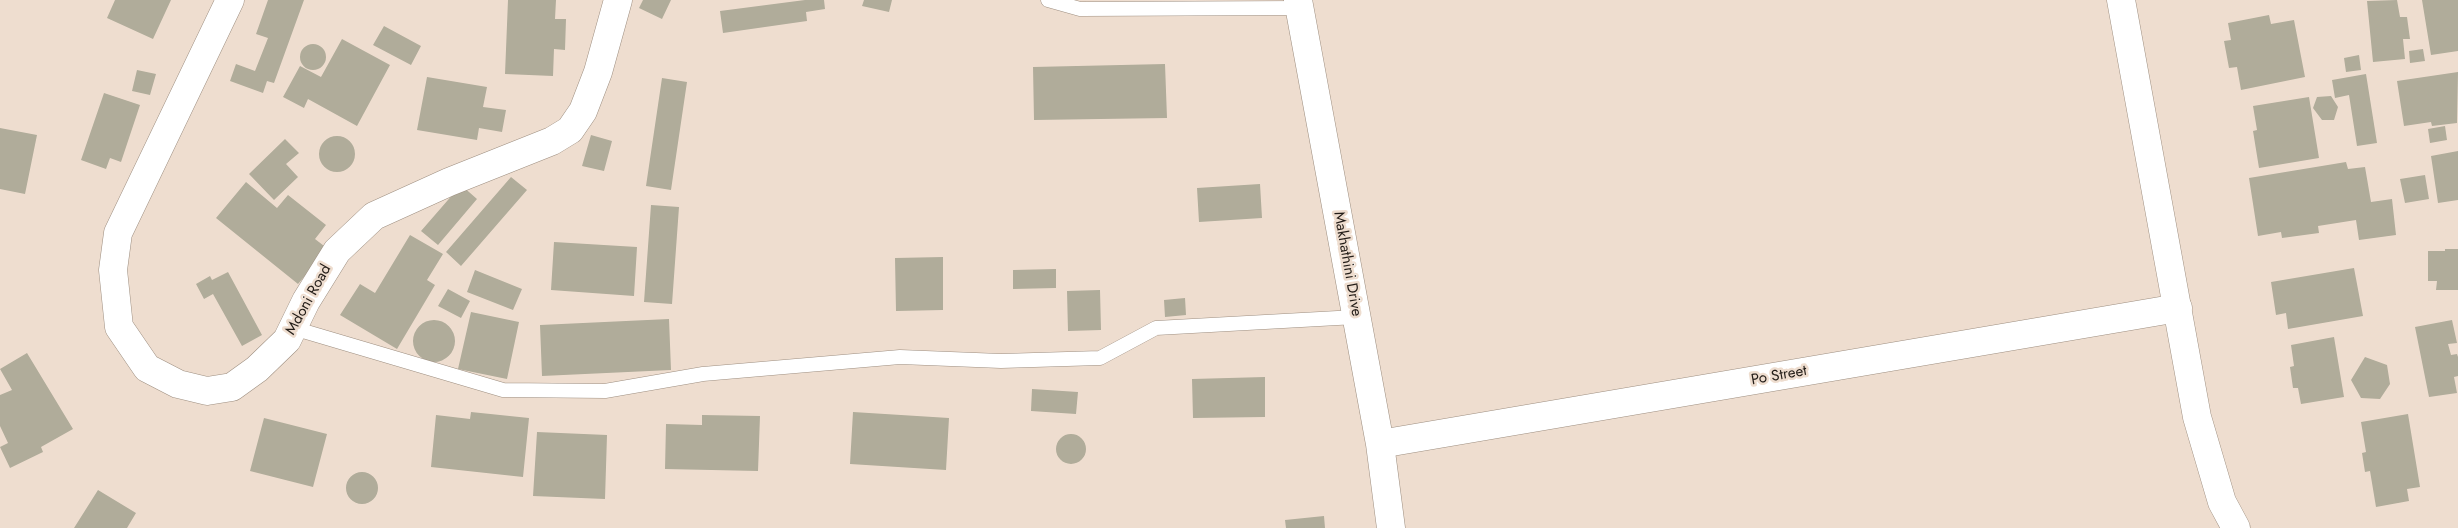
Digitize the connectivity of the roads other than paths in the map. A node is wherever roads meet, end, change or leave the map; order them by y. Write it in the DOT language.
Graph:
graph roads {
  1 [pos="230,0"];
  2 [pos="618,0"];
  3 [pos="1048,0"];
  4 [pos="2121,0"];
  5 [pos="1299,4"];
  6 [pos="2178,308"];
  7 [pos="1356,317"];
  8 [pos="293,328"];
  9 [pos="1380,444"];
  10 [pos="1391,528"];
  11 [pos="2236,528"];
  1 -- 8 [label="street, Mdoni Road"];
  2 -- 8 [label="street, Mdoni Road"];
  3 -- 5 [label="lane"];
  4 -- 6 [label="street"];
  5 -- 7 [label="street, Makhathini Drive"];
  6 -- 9 [label="street, Po Street"];
  6 -- 11 [label="street"];
  7 -- 8 [label="lane"];
  7 -- 9 [label="street, Makhathini Drive"];
  9 -- 10 [label="street, Makhathini Drive"];
}
